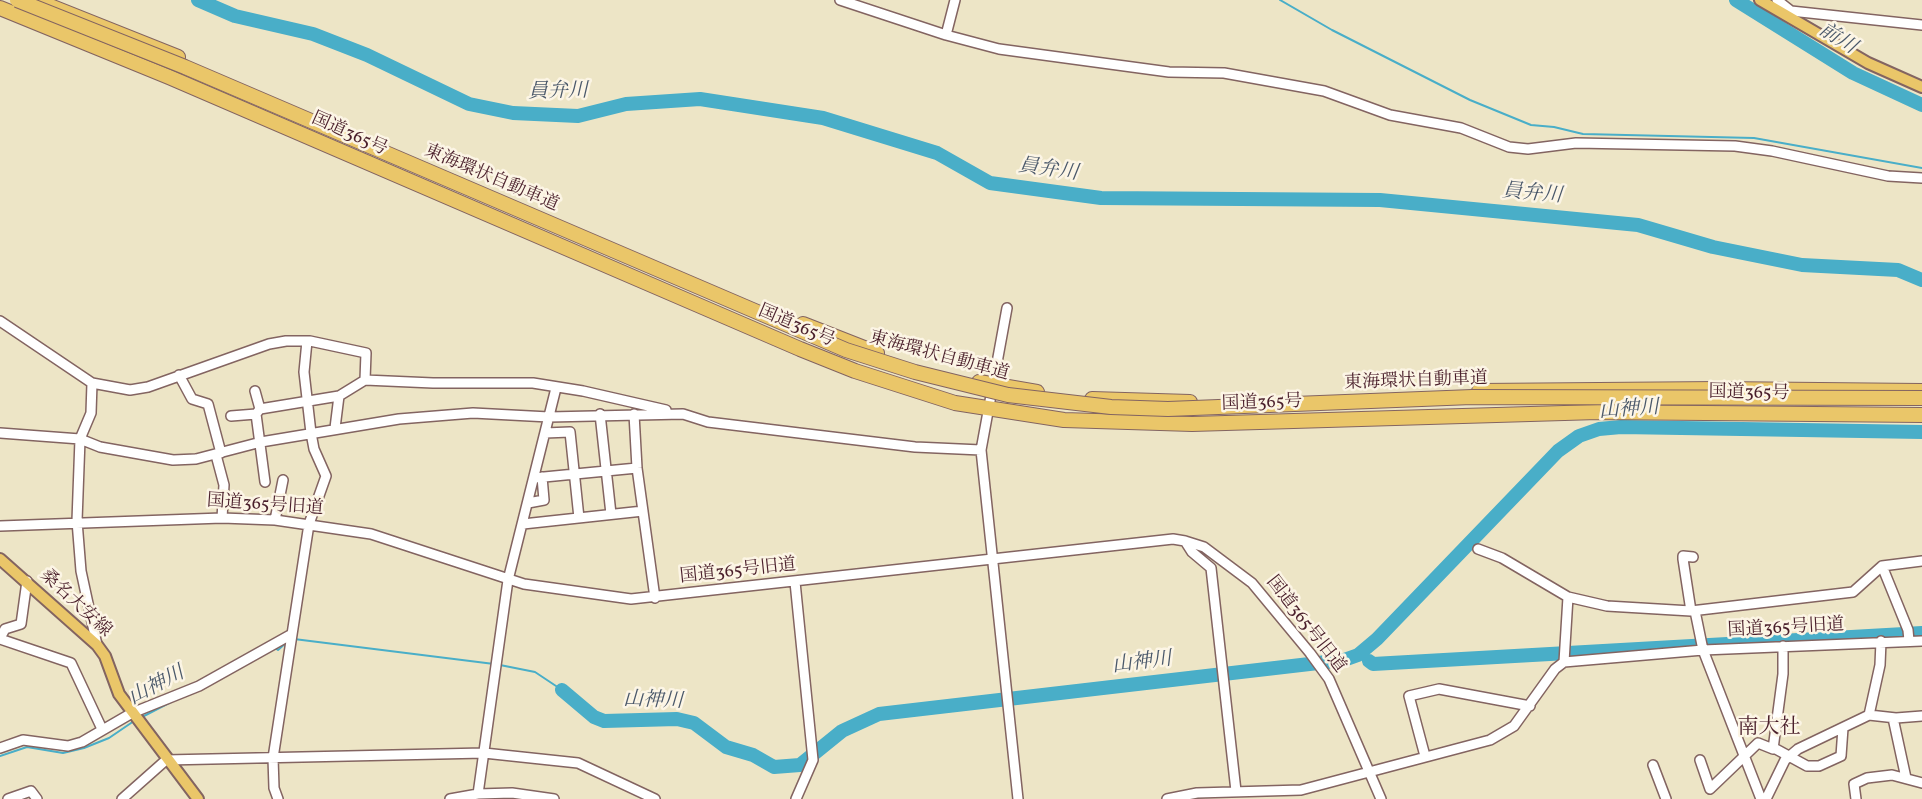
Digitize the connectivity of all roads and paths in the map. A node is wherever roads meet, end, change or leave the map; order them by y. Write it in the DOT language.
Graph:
graph roads {
  1 [pos="18,0"];
  2 [pos="35,0"];
  3 [pos="840,0"];
  4 [pos="955,0"];
  5 [pos="1760,0"];
  6 [pos="1778,0"];
  7 [pos="0,8"];
  8 [pos="1789,14"];
  9 [pos="1922,25"];
  10 [pos="946,35"];
  11 [pos="1922,87"];
  12 [pos="1922,178"];
  13 [pos="1007,308"];
  14 [pos="0,321"];
  15 [pos="307,341"];
  16 [pos="179,375"];
  17 [pos="365,380"];
  18 [pos="93,383"];
  19 [pos="992,384"];
  20 [pos="556,387"];
  21 [pos="255,391"];
  22 [pos="1922,391"];
  23 [pos="339,396"];
  24 [pos="1922,398"];
  25 [pos="309,399"];
  26 [pos="987,409"];
  27 [pos="258,412"];
  28 [pos="600,414"];
  29 [pos="634,414"];
  30 [pos="683,414"];
  31 [pos="1922,415"];
  32 [pos="231,416"];
  33 [pos="549,417"];
  34 [pos="335,428"];
  35 [pos="0,433"];
  36 [pos="311,433"];
  37 [pos="545,433"];
  38 [pos="80,439"];
  39 [pos="259,442"];
  40 [pos="981,450"];
  41 [pos="218,454"];
  42 [pos="637,468"];
  43 [pos="606,471"];
  44 [pos="574,474"];
  45 [pos="538,478"];
  46 [pos="283,480"];
  47 [pos="265,482"];
  48 [pos="528,503"];
  49 [pos="643,511"];
  50 [pos="612,514"];
  51 [pos="222,518"];
  52 [pos="579,518"];
  53 [pos="275,520"];
  54 [pos="77,521"];
  55 [pos="309,524"];
  56 [pos="523,524"];
  57 [pos="0,525"];
  58 [pos="1185,541"];
  59 [pos="1478,549"];
  60 [pos="1693,557"];
  61 [pos="0,559"];
  62 [pos="993,560"];
  63 [pos="1922,561"];
  64 [pos="1882,566"];
  65 [pos="508,580"];
  66 [pos="27,581"];
  67 [pos="795,582"];
  68 [pos="1568,597"];
  69 [pos="655,598"];
  70 [pos="1693,611"];
  71 [pos="292,634"];
  72 [pos="1909,636"];
  73 [pos="0,639"];
  74 [pos="1881,641"];
  75 [pos="1922,641"];
  76 [pos="97,645"];
  77 [pos="1702,646"];
  78 [pos="1783,646"];
  79 [pos="1564,656"];
  80 [pos="1530,706"];
  81 [pos="1869,715"];
  82 [pos="135,716"];
  83 [pos="1922,716"];
  84 [pos="1893,718"];
  85 [pos="1843,728"];
  86 [pos="102,729"];
  87 [pos="0,748"];
  88 [pos="1774,748"];
  89 [pos="484,753"];
  90 [pos="1425,756"];
  91 [pos="1746,756"];
  92 [pos="1789,757"];
  93 [pos="273,758"];
  94 [pos="166,760"];
  95 [pos="1700,760"];
  96 [pos="1653,765"];
  97 [pos="1367,770"];
  98 [pos="1906,778"];
  99 [pos="1922,783"];
  100 [pos="274,788"];
  101 [pos="1236,792"];
  102 [pos="1712,794"];
  103 [pos="486,795"];
  104 [pos="1184,797"];
  105 [pos="8,799"];
  106 [pos="37,799"];
  107 [pos="122,799"];
  108 [pos="198,799"];
  109 [pos="268,799"];
  110 [pos="278,799"];
  111 [pos="450,799"];
  112 [pos="554,799"];
  113 [pos="655,799"];
  114 [pos="796,799"];
  115 [pos="1018,799"];
  116 [pos="1167,799"];
  117 [pos="1381,799"];
  118 [pos="1666,799"];
  119 [pos="1761,799"];
  120 [pos="1766,799"];
  121 [pos="1856,799"];
  1 -- 24 [label="highway, 東海環状自動車道, bridge"];
  2 -- 19 [label="highway, 国道365号"];
  3 -- 10 [label="street"];
  4 -- 10 [label="street"];
  5 -- 8 [label="main road"];
  6 -- 8 [label="street"];
  7 -- 26 [label="highway, 国道365号"];
  8 -- 9 [label="street"];
  8 -- 11 [label="main road"];
  10 -- 12 [label="street"];
  13 -- 19 [label="street"];
  14 -- 18 [label="street"];
  15 -- 16 [label="street"];
  15 -- 17 [label="street"];
  15 -- 25 [label="street"];
  16 -- 18 [label="street"];
  16 -- 41 [label="street"];
  17 -- 20 [label="street"];
  17 -- 23 [label="street"];
  18 -- 38 [label="street"];
  19 -- 22 [label="highway, 国道365号"];
  19 -- 26 [label="street"];
  20 -- 30 [label="street"];
  20 -- 33 [label="street"];
  21 -- 27 [label="street"];
  23 -- 25 [label="street"];
  23 -- 34 [label="street"];
  25 -- 27 [label="street"];
  25 -- 36 [label="street"];
  26 -- 31 [label="highway, 国道365号"];
  26 -- 40 [label="street"];
  27 -- 32 [label="street"];
  27 -- 39 [label="street"];
  28 -- 29 [label="street"];
  28 -- 33 [label="street"];
  28 -- 43 [label="street"];
  29 -- 30 [label="street"];
  29 -- 42 [label="street"];
  30 -- 40 [label="street"];
  33 -- 34 [label="street"];
  33 -- 37 [label="street"];
  34 -- 36 [label="street"];
  35 -- 38 [label="street"];
  36 -- 39 [label="street"];
  36 -- 55 [label="street"];
  37 -- 44 [label="street"];
  37 -- 45 [label="street"];
  38 -- 41 [label="street"];
  38 -- 54 [label="street"];
  39 -- 41 [label="street"];
  39 -- 47 [label="street"];
  40 -- 62 [label="street"];
  41 -- 51 [label="street"];
  42 -- 43 [label="street"];
  42 -- 49 [label="street"];
  43 -- 44 [label="street"];
  43 -- 50 [label="street"];
  44 -- 45 [label="street"];
  44 -- 52 [label="street"];
  45 -- 48 [label="street"];
  45 -- 48 [label="street"];
  46 -- 53 [label="street"];
  48 -- 56 [label="street"];
  49 -- 50 [label="street"];
  49 -- 69 [label="street"];
  50 -- 52 [label="street"];
  51 -- 53 [label="street, 国道365号旧道"];
  51 -- 54 [label="street, 国道365号旧道"];
  52 -- 56 [label="street"];
  53 -- 55 [label="street, 国道365号旧道"];
  54 -- 57 [label="street, 国道365号旧道"];
  54 -- 76 [label="street"];
  55 -- 65 [label="street, 国道365号旧道"];
  55 -- 71 [label="street"];
  56 -- 65 [label="street"];
  58 -- 62 [label="street, 国道365号旧道"];
  58 -- 97 [label="street, 国道365号旧道"];
  58 -- 101 [label="street"];
  59 -- 68 [label="street"];
  60 -- 70 [label="street"];
  61 -- 66 [label="main road, 桑名大安線"];
  62 -- 67 [label="street, 国道365号旧道"];
  62 -- 115 [label="street"];
  63 -- 64 [label="street"];
  64 -- 70 [label="street"];
  64 -- 72 [label="street"];
  65 -- 69 [label="street, 国道365号旧道"];
  65 -- 89 [label="street"];
  66 -- 73 [label="street"];
  66 -- 76 [label="main road, 桑名大安線"];
  67 -- 69 [label="street, 国道365号旧道"];
  67 -- 114 [label="street"];
  68 -- 70 [label="street"];
  68 -- 79 [label="street"];
  70 -- 77 [label="street"];
  71 -- 82 [label="street"];
  71 -- 93 [label="street"];
  72 -- 74 [label="street, 国道365号旧道"];
  72 -- 75 [label="street, 国道365号旧道"];
  73 -- 86 [label="street"];
  74 -- 78 [label="street, 国道365号旧道"];
  74 -- 81 [label="street"];
  76 -- 82 [label="main road, 桑名大安線"];
  77 -- 78 [label="street, 国道365号旧道"];
  77 -- 79 [label="street, 国道365号旧道"];
  77 -- 91 [label="street"];
  78 -- 88 [label="street"];
  79 -- 80 [label="street"];
  80 -- 90 [label="street"];
  80 -- 90 [label="street"];
  81 -- 84 [label="street"];
  81 -- 85 [label="street"];
  82 -- 86 [label="street"];
  82 -- 94 [label="main road, 桑名大安線"];
  83 -- 84 [label="street"];
  84 -- 98 [label="street"];
  85 -- 92 [label="street"];
  85 -- 92 [label="street"];
  86 -- 87 [label="street"];
  88 -- 91 [label="street"];
  88 -- 92 [label="street"];
  89 -- 93 [label="street"];
  89 -- 103 [label="street"];
  89 -- 113 [label="street"];
  90 -- 97 [label="street"];
  91 -- 102 [label="street"];
  91 -- 119 [label="street"];
  92 -- 120 [label="street"];
  93 -- 94 [label="street"];
  93 -- 100 [label="street"];
  94 -- 107 [label="street"];
  94 -- 108 [label="main road, 桑名大安線"];
  95 -- 102 [label="street"];
  96 -- 118 [label="street"];
  97 -- 101 [label="street"];
  97 -- 117 [label="street, 国道365号旧道"];
  98 -- 99 [label="street"];
  98 -- 121 [label="street"];
  100 -- 109 [label="street"];
  100 -- 110 [label="street"];
  101 -- 104 [label="street"];
  103 -- 111 [label="street"];
  103 -- 112 [label="street"];
  104 -- 116 [label="street"];
  105 -- 106 [label="street"];
}
